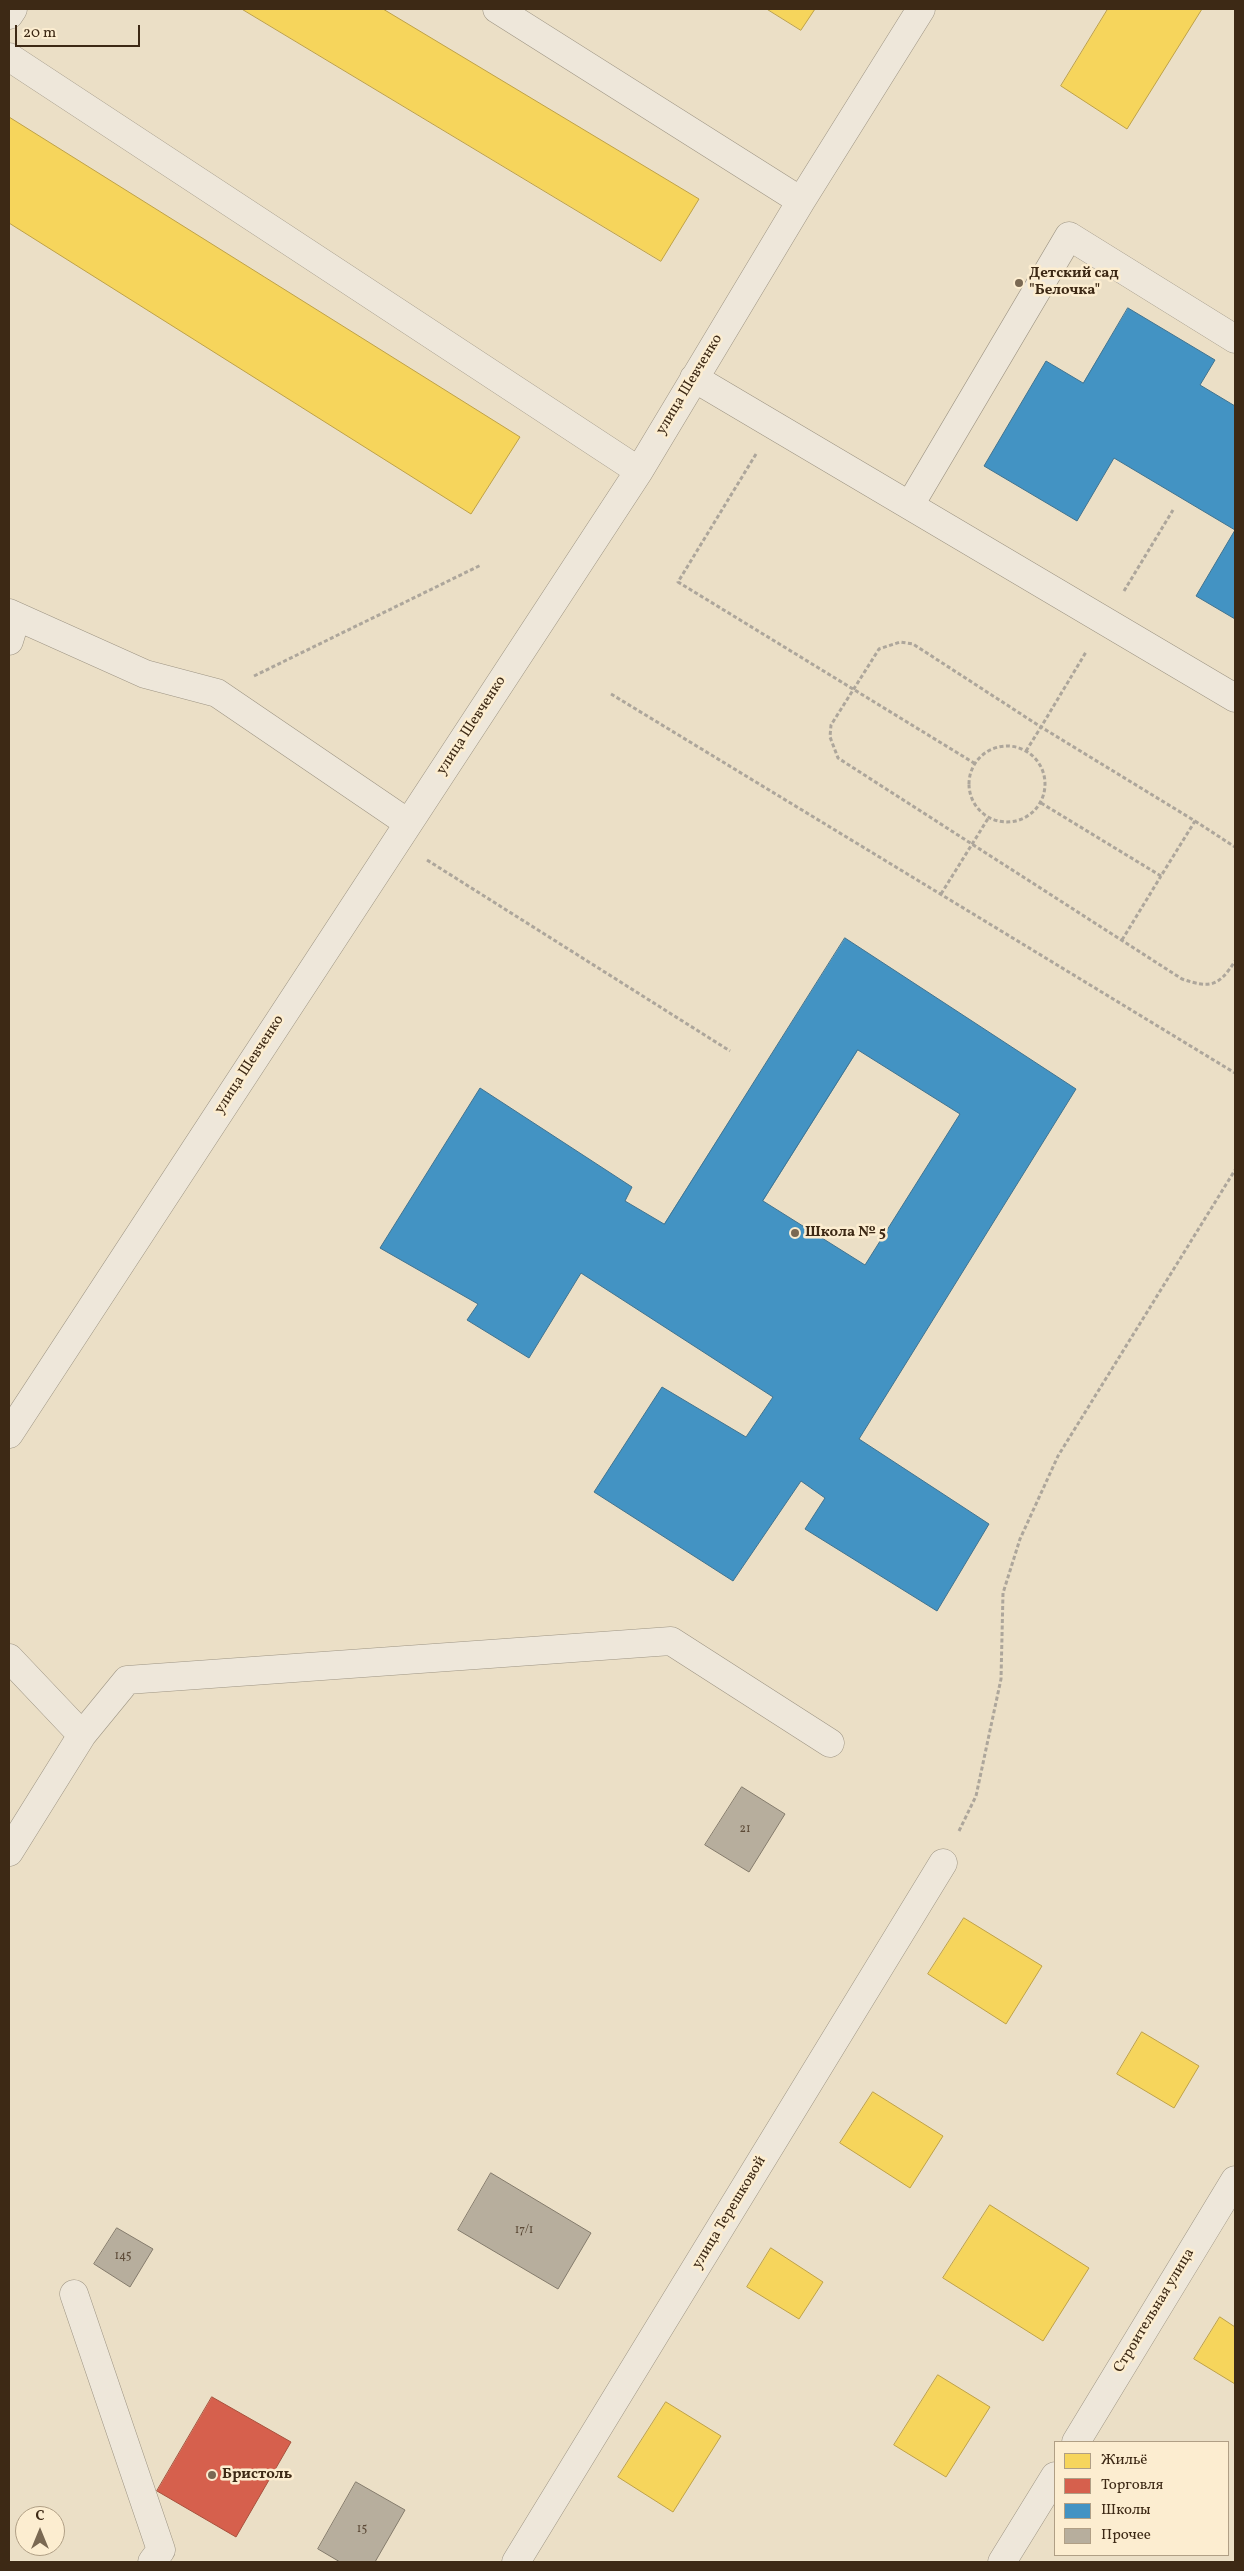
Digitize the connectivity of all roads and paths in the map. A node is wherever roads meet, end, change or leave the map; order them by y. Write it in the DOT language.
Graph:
graph roads {
  1 [pos="12,9"];
  2 [pos="497,9"];
  3 [pos="921,9"];
  4 [pos="9,15"];
  5 [pos="9,57"];
  6 [pos="801,201"];
  7 [pos="1235,339"];
  8 [pos="694,378"];
  9 [pos="774,425"];
  10 [pos="638,471"];
  11 [pos="910,505"];
  12 [pos="1173,510"];
  13 [pos="482,564"];
  14 [pos="1105,621"];
  15 [pos="11,624"];
  16 [pos="853,689"];
  17 [pos="217,693"];
  18 [pos="611,694"];
  19 [pos="1235,698"];
  20 [pos="1041,727"];
  21 [pos="1026,751"];
  22 [pos="974,763"];
  23 [pos="1041,803"];
  24 [pos="989,817"];
  25 [pos="1195,821"];
  26 [pos="402,832"];
  27 [pos="972,844"];
  28 [pos="1235,847"];
  29 [pos="1161,876"];
  30 [pos="941,894"];
  31 [pos="1122,940"];
  32 [pos="1235,961"];
  33 [pos="730,1051"];
  34 [pos="1235,1073"];
  35 [pos="1235,1170"];
  36 [pos="9,1434"];
  37 [pos="9,1658"];
  38 [pos="82,1735"];
  39 [pos="830,1743"];
  40 [pos="9,1852"];
  41 [pos="943,1864"];
  42 [pos="1235,2180"];
  43 [pos="74,2294"];
  44 [pos="1077,2441"];
  45 [pos="1054,2478"];
  46 [pos="152,2562"];
  47 [pos="516,2562"];
  48 [pos="1002,2562"];
  1 -- 4 [label="street"];
  2 -- 6 [label="street"];
  3 -- 6 [label="street, улица Шевченко"];
  5 -- 10 [label="street"];
  6 -- 8 [label="street, улица Шевченко"];
  7 -- 11 [label="street"];
  8 -- 9 [label="street"];
  8 -- 10 [label="street, улица Шевченко"];
  9 -- 11 [label="street"];
  9 -- 16 [label="path"];
  10 -- 26 [label="street, улица Шевченко"];
  11 -- 14 [label="street"];
  12 -- 14 [label="path"];
  13 -- 17 [label="path"];
  14 -- 19 [label="street"];
  14 -- 20 [label="path"];
  15 -- 17 [label="street"];
  16 -- 20 [label="path"];
  16 -- 22 [label="path"];
  16 -- 27 [label="path"];
  17 -- 26 [label="street"];
  18 -- 30 [label="path"];
  20 -- 21 [label="path"];
  20 -- 25 [label="path"];
  21 -- 22 [label="path"];
  21 -- 23 [label="path"];
  22 -- 24 [label="path"];
  23 -- 24 [label="path"];
  23 -- 29 [label="path"];
  24 -- 27 [label="path"];
  25 -- 28 [label="path"];
  25 -- 29 [label="path"];
  26 -- 33 [label="path"];
  26 -- 36 [label="street, улица Шевченко"];
  27 -- 30 [label="path"];
  27 -- 31 [label="path"];
  29 -- 31 [label="path"];
  30 -- 34 [label="path"];
  31 -- 32 [label="path"];
  35 -- 41 [label="path"];
  37 -- 38 [label="street"];
  38 -- 39 [label="street"];
  38 -- 40 [label="street"];
  41 -- 47 [label="street, улица Терешковой"];
  42 -- 44 [label="street, Строительная улица"];
  43 -- 46 [label="street"];
  45 -- 48 [label="street"];
}
